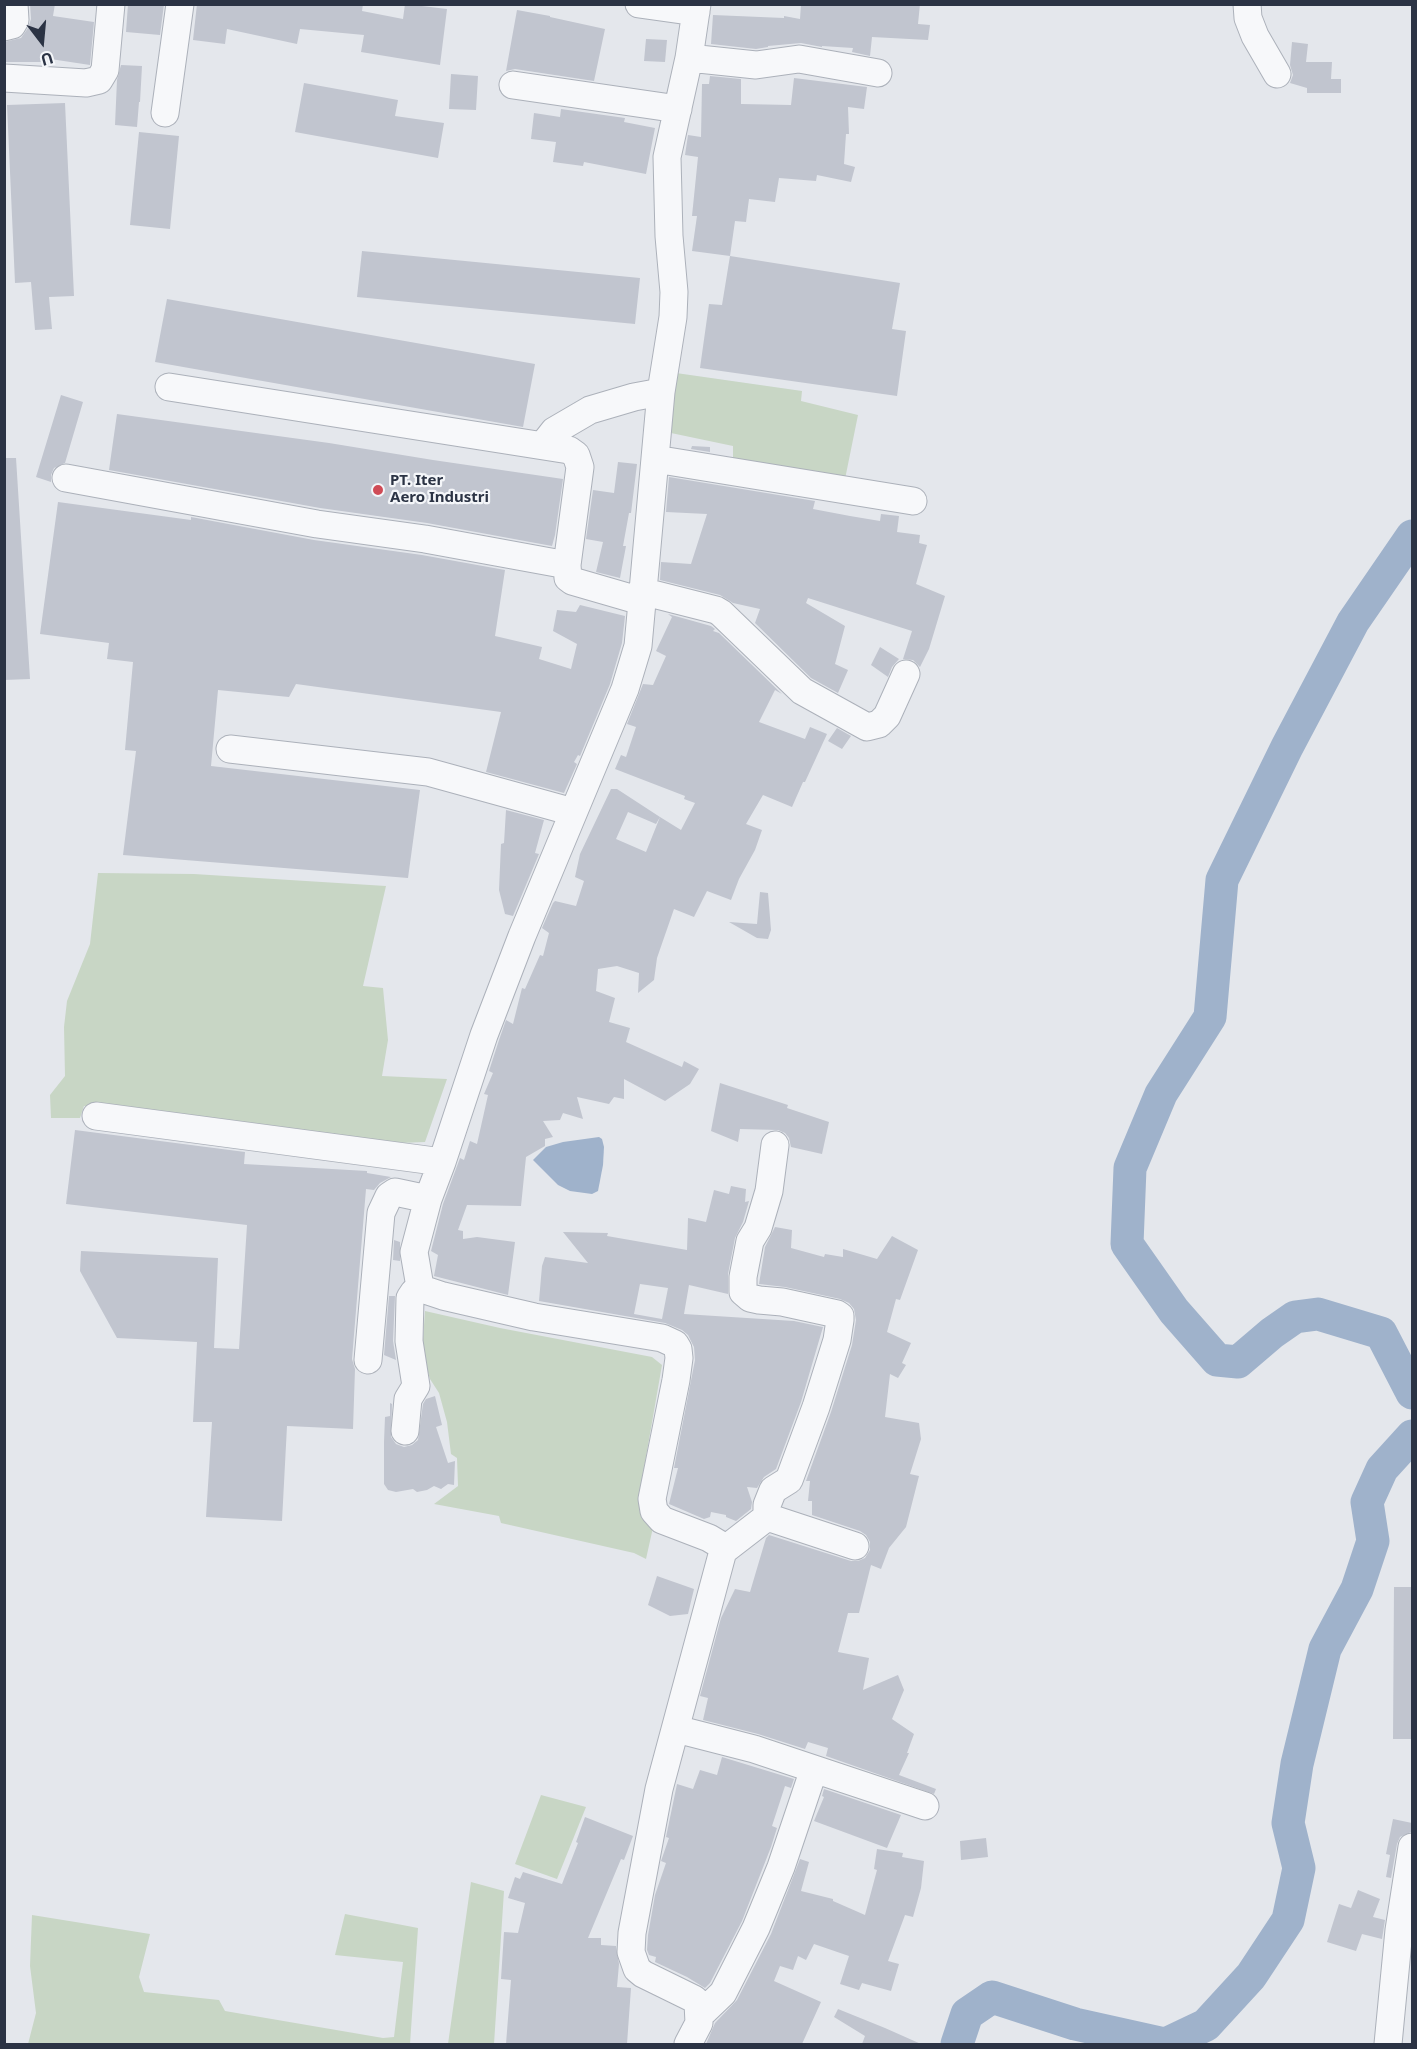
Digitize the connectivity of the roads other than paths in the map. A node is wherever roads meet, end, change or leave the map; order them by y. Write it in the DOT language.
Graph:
graph roads {
  1 [pos="14,4"];
  2 [pos="111,4"];
  3 [pos="180,4"];
  4 [pos="639,4"];
  5 [pos="1247,4"];
  6 [pos="697,8"];
  7 [pos="4,27"];
  8 [pos="689,58"];
  9 [pos="878,73"];
  10 [pos="1277,74"];
  11 [pos="4,78"];
  12 [pos="513,85"];
  13 [pos="678,109"];
  14 [pos="165,113"];
  15 [pos="169,387"];
  16 [pos="661,392"];
  17 [pos="543,445"];
  18 [pos="654,459"];
  19 [pos="66,478"];
  20 [pos="913,501"];
  21 [pos="567,565"];
  22 [pos="641,596"];
  23 [pos="906,674"];
  24 [pos="231,749"];
  25 [pos="573,812"];
  26 [pos="96,1116"];
  27 [pos="775,1145"];
  28 [pos="442,1161"];
  29 [pos="428,1199"];
  30 [pos="422,1288"];
  31 [pos="368,1360"];
  32 [pos="405,1431"];
  33 [pos="767,1517"];
  34 [pos="855,1546"];
  35 [pos="723,1551"];
  36 [pos="676,1729"];
  37 [pos="814,1769"];
  38 [pos="925,1806"];
  39 [pos="1413,1847"];
  40 [pos="700,2015"];
  41 [pos="688,2044"];
  42 [pos="1388,2044"];
  1 -- 7 [label="street"];
  2 -- 11 [label="street"];
  3 -- 14 [label="street"];
  4 -- 6 [label="street"];
  5 -- 10 [label="street"];
  6 -- 8 [label="street"];
  8 -- 9 [label="street"];
  8 -- 13 [label="street"];
  12 -- 13 [label="street"];
  13 -- 16 [label="street"];
  15 -- 17 [label="street"];
  16 -- 17 [label="street"];
  16 -- 18 [label="street"];
  17 -- 21 [label="street"];
  18 -- 20 [label="street"];
  18 -- 22 [label="street"];
  19 -- 21 [label="street"];
  21 -- 22 [label="street"];
  22 -- 23 [label="street"];
  22 -- 25 [label="street"];
  24 -- 25 [label="street"];
  25 -- 28 [label="street"];
  26 -- 28 [label="street"];
  27 -- 33 [label="street"];
  28 -- 29 [label="street"];
  29 -- 30 [label="street"];
  29 -- 31 [label="street"];
  30 -- 32 [label="street"];
  30 -- 35 [label="street"];
  33 -- 34 [label="street"];
  33 -- 35 [label="street"];
  35 -- 36 [label="street"];
  36 -- 37 [label="street"];
  36 -- 40 [label="street"];
  37 -- 38 [label="street"];
  37 -- 40 [label="street"];
  39 -- 42 [label="street"];
  40 -- 41 [label="street"];
}
